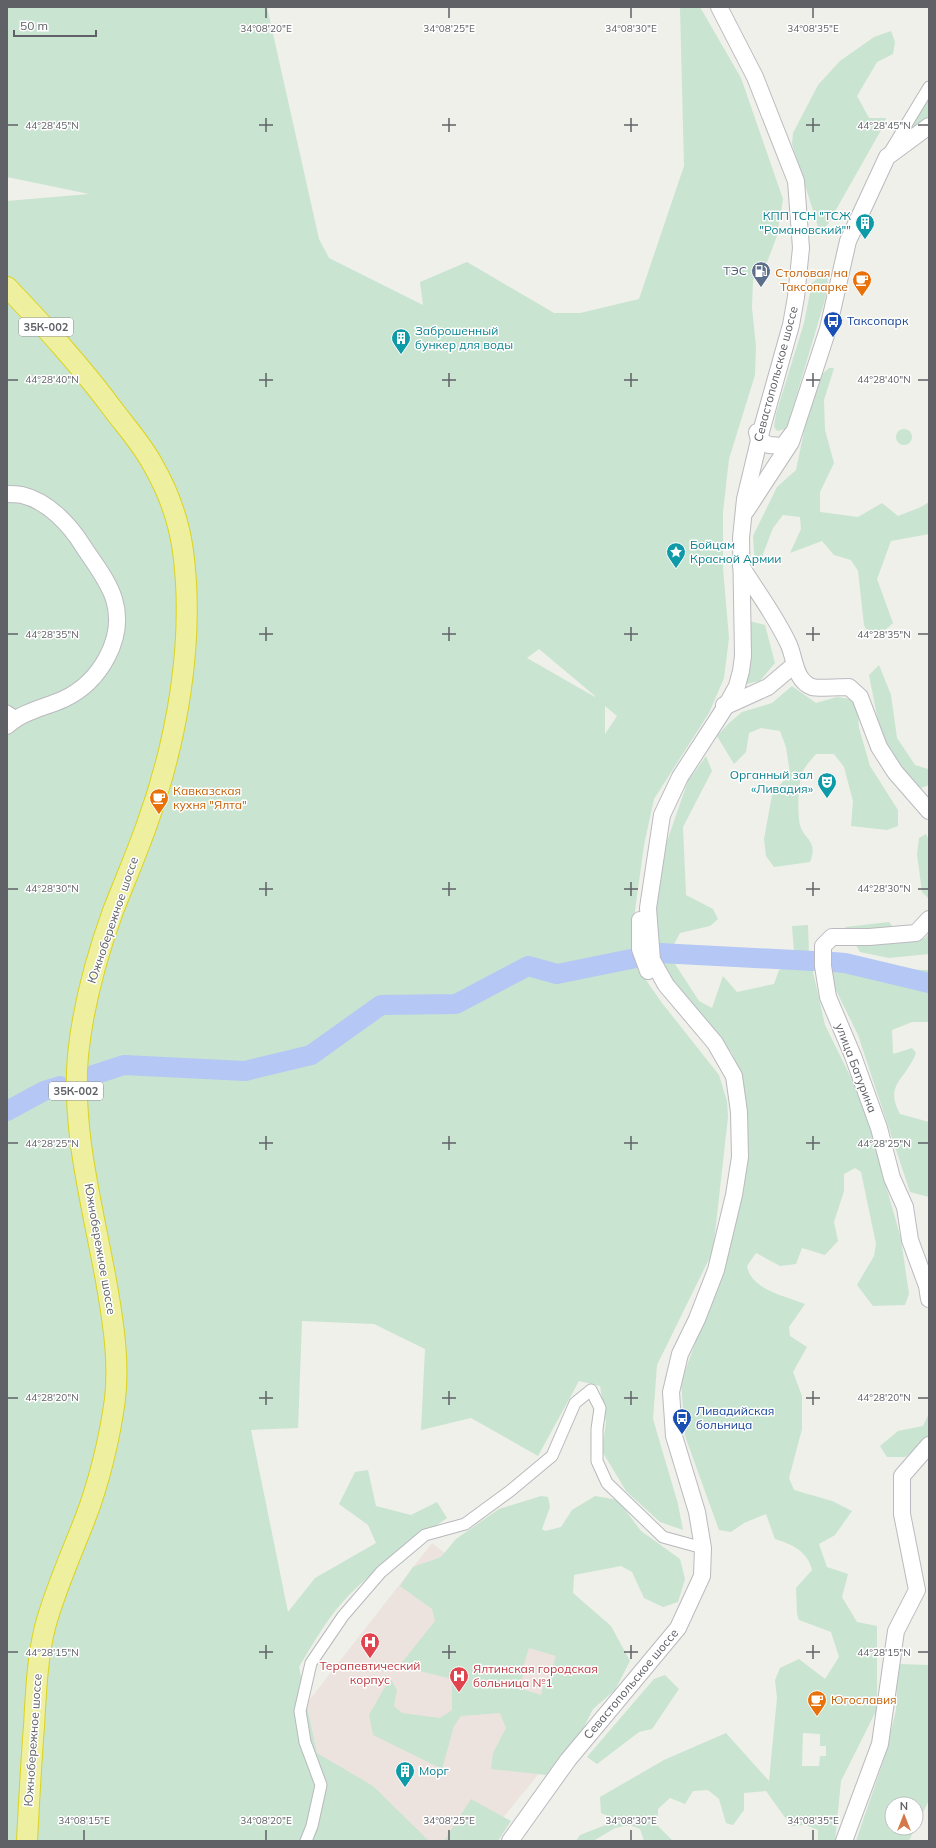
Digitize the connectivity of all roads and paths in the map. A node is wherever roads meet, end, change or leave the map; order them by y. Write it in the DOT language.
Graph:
graph roads {
  1 [pos="711,7"];
  2 [pos="720,7"];
  3 [pos="929,87"];
  4 [pos="929,126"];
  5 [pos="887,157"];
  6 [pos="7,287"];
  7 [pos="7,301"];
  8 [pos="760,431"];
  9 [pos="794,435"];
  10 [pos="7,494"];
  11 [pos="741,509"];
  12 [pos="733,545"];
  13 [pos="741,565"];
  14 [pos="794,665"];
  15 [pos="723,705"];
  16 [pos="10,718"];
  17 [pos="929,811"];
  18 [pos="929,919"];
  19 [pos="929,1299"];
  20 [pos="929,1445"];
  21 [pos="699,1547"];
  22 [pos="17,1841"];
  23 [pos="27,1841"];
  24 [pos="306,1841"];
  25 [pos="510,1841"];
  26 [pos="844,1841"];
  1 -- 8 [label="main road"];
  2 -- 8 [label="main road, Севастопольское шоссе"];
  3 -- 5 [label="street"];
  4 -- 5 [label="main road"];
  5 -- 9 [label="main road"];
  6 -- 23 [label="highway, Южнобережное шоссе / 35К-002"];
  7 -- 22 [label="highway, Южнобережное шоссе / 35К-002"];
  8 -- 9 [label="main road"];
  8 -- 11 [label="main road, Севастопольское шоссе"];
  9 -- 11 [label="main road"];
  10 -- 16 [label="main road"];
  11 -- 12 [label="main road"];
  11 -- 13 [label="main road, Севастопольское шоссе"];
  12 -- 13 [label="main road, Севастопольское шоссе"];
  12 -- 15 [label="main road"];
  13 -- 14 [label="main road"];
  13 -- 15 [label="main road, Севастопольское шоссе"];
  14 -- 15 [label="main road"];
  14 -- 17 [label="main road"];
  15 -- 21 [label="main road, Севастопольское шоссе"];
  18 -- 19 [label="main road, улица Батурина"];
  20 -- 26 [label="main road"];
  21 -- 24 [label="street"];
  21 -- 25 [label="main road, Севастопольское шоссе"];
}
